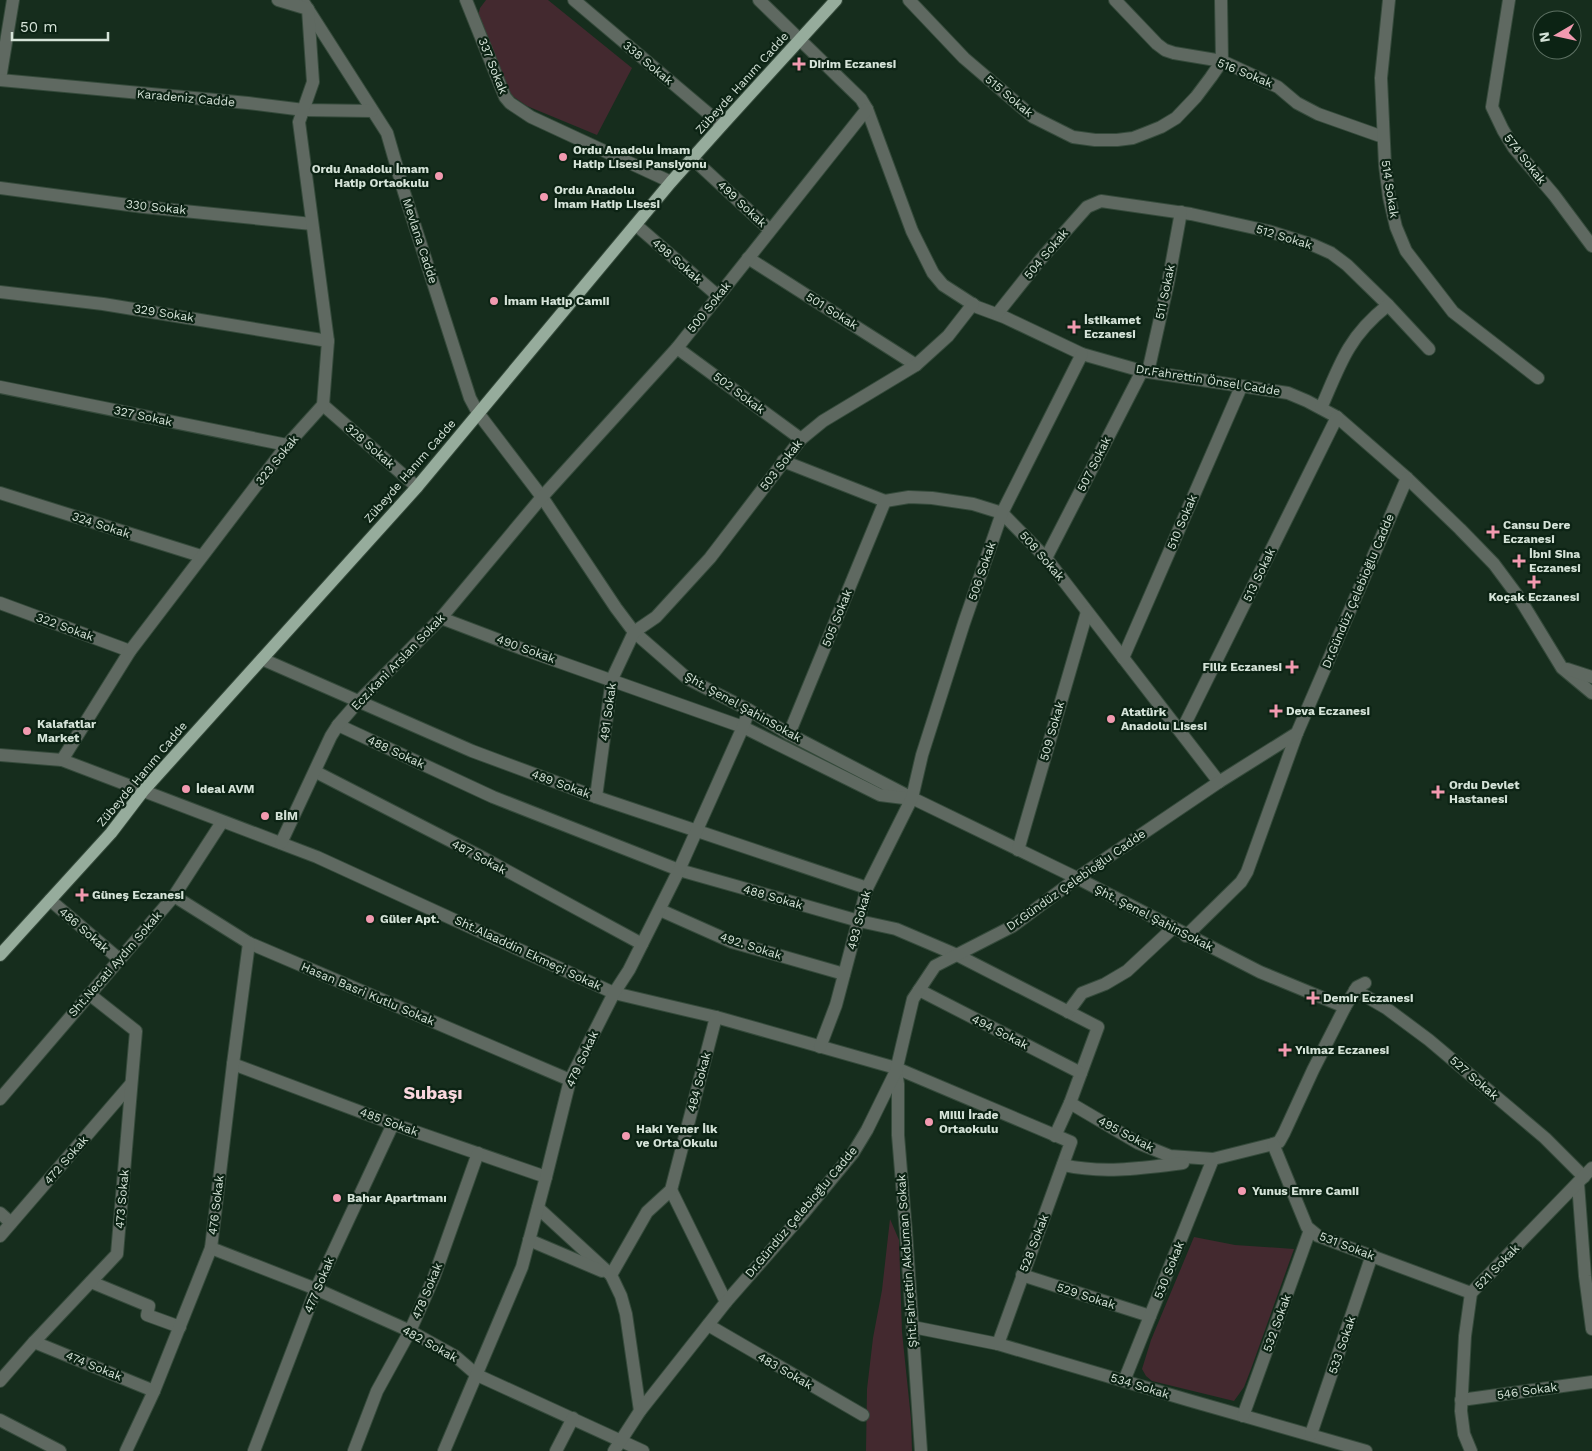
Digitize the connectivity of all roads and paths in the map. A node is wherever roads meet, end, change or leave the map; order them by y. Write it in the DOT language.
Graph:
graph roads {
  1 [pos="13,0"];
  2 [pos="278,0"];
  3 [pos="466,0"];
  4 [pos="759,0"];
  5 [pos="836,0"];
  6 [pos="909,0"];
  7 [pos="1115,0"];
  8 [pos="1221,0"];
  9 [pos="1388,0"];
  10 [pos="1508,0"];
  11 [pos="580,2"];
  12 [pos="305,5"];
  13 [pos="800,40"];
  14 [pos="1222,61"];
  15 [pos="0,80"];
  16 [pos="867,109"];
  17 [pos="304,110"];
  18 [pos="372,112"];
  19 [pos="722,124"];
  20 [pos="1383,137"];
  21 [pos="692,158"];
  22 [pos="671,182"];
  23 [pos="0,188"];
  24 [pos="1101,201"];
  25 [pos="1181,212"];
  26 [pos="312,224"];
  27 [pos="636,225"];
  28 [pos="770,230"];
  29 [pos="1592,246"];
  30 [pos="748,258"];
  31 [pos="0,292"];
  32 [pos="718,296"];
  33 [pos="973,304"];
  34 [pos="1388,305"];
  35 [pos="997,314"];
  36 [pos="328,341"];
  37 [pos="677,348"];
  38 [pos="1429,349"];
  39 [pos="1082,354"];
  40 [pos="916,365"];
  41 [pos="1145,371"];
  42 [pos="1538,378"];
  43 [pos="0,387"];
  44 [pos="1241,387"];
  45 [pos="323,405"];
  46 [pos="1321,408"];
  47 [pos="478,413"];
  48 [pos="1337,417"];
  49 [pos="801,439"];
  50 [pos="286,445"];
  51 [pos="783,461"];
  52 [pos="1407,478"];
  53 [pos="417,486"];
  54 [pos="0,493"];
  55 [pos="542,497"];
  56 [pos="885,501"];
  57 [pos="1002,513"];
  58 [pos="201,556"];
  59 [pos="1046,558"];
  60 [pos="0,602"];
  61 [pos="1087,612"];
  62 [pos="441,618"];
  63 [pos="634,632"];
  64 [pos="130,651"];
  65 [pos="1123,658"];
  66 [pos="262,659"];
  67 [pos="1562,668"];
  68 [pos="1592,677"];
  69 [pos="612,679"];
  70 [pos="1592,693"];
  71 [pos="358,702"];
  72 [pos="749,710"];
  73 [pos="338,725"];
  74 [pos="743,727"];
  75 [pos="1181,732"];
  76 [pos="1297,733"];
  77 [pos="789,734"];
  78 [pos="0,755"];
  79 [pos="62,760"];
  80 [pos="316,772"];
  81 [pos="1219,782"];
  82 [pos="143,791"];
  83 [pos="596,797"];
  84 [pos="912,798"];
  85 [pos="222,822"];
  86 [pos="698,832"];
  87 [pos="281,843"];
  88 [pos="1018,850"];
  89 [pos="679,870"];
  90 [pos="1077,878"];
  91 [pos="867,888"];
  92 [pos="174,896"];
  93 [pos="50,900"];
  94 [pos="660,910"];
  95 [pos="859,921"];
  96 [pos="1173,928"];
  97 [pos="1186,936"];
  98 [pos="249,943"];
  99 [pos="642,944"];
  100 [pos="0,955"];
  101 [pos="956,955"];
  102 [pos="119,960"];
  103 [pos="844,974"];
  104 [pos="919,990"];
  105 [pos="614,992"];
  106 [pos="89,994"];
  107 [pos="1344,1007"];
  108 [pos="1068,1012"];
  109 [pos="716,1017"];
  110 [pos="820,1047"];
  111 [pos="233,1064"];
  112 [pos="896,1069"];
  113 [pos="1081,1073"];
  114 [pos="570,1080"];
  115 [pos="131,1084"];
  116 [pos="0,1099"];
  117 [pos="1070,1103"];
  118 [pos="393,1124"];
  119 [pos="1055,1136"];
  120 [pos="1071,1142"];
  121 [pos="1273,1144"];
  122 [pos="478,1153"];
  123 [pos="1213,1159"];
  124 [pos="1063,1165"];
  125 [pos="1585,1176"];
  126 [pos="546,1177"];
  127 [pos="671,1190"];
  128 [pos="538,1208"];
  129 [pos="0,1213"];
  130 [pos="11,1223"];
  131 [pos="1310,1230"];
  132 [pos="0,1236"];
  133 [pos="529,1240"];
  134 [pos="211,1248"];
  135 [pos="1588,1254"];
  136 [pos="1372,1256"];
  137 [pos="611,1275"];
  138 [pos="1022,1275"];
  139 [pos="91,1282"];
  140 [pos="316,1289"];
  141 [pos="1471,1293"];
  142 [pos="726,1302"];
  143 [pos="1150,1316"];
  144 [pos="708,1325"];
  145 [pos="180,1327"];
  146 [pos="913,1327"];
  147 [pos="1592,1329"];
  148 [pos="410,1331"];
  149 [pos="34,1342"];
  150 [pos="998,1344"];
  151 [pos="477,1375"];
  152 [pos="0,1381"];
  153 [pos="1124,1381"];
  154 [pos="1592,1382"];
  155 [pos="154,1391"];
  156 [pos="1461,1400"];
  157 [pos="640,1411"];
  158 [pos="863,1415"];
  159 [pos="1243,1416"];
  160 [pos="573,1418"];
  161 [pos="0,1420"];
  162 [pos="1311,1434"];
  163 [pos="617,1446"];
  164 [pos="60,1451"];
  165 [pos="126,1451"];
  166 [pos="254,1451"];
  167 [pos="354,1451"];
  168 [pos="444,1451"];
  169 [pos="556,1451"];
  170 [pos="643,1451"];
  171 [pos="921,1451"];
  172 [pos="1366,1451"];
  173 [pos="1471,1451"];
  1 -- 15 [label="street"];
  2 -- 12 [label="street"];
  3 -- 22 [label="street, 337 Sokak"];
  4 -- 13 [label="street, Dr.Fahrettin Önsel Cadde"];
  5 -- 13 [label="main road, Zübeyde Hanım Cadde"];
  6 -- 14 [label="street, 515 Sokak"];
  7 -- 14 [label="street, 516 Sokak"];
  8 -- 14 [label="street"];
  9 -- 20 [label="street, 514 Sokak"];
  10 -- 29 [label="street, 574 Sokak"];
  11 -- 19 [label="street, 338 Sokak"];
  12 -- 17 [label="street"];
  12 -- 18 [label="street, Mevlana Cadde"];
  13 -- 16 [label="street, Dr.Fahrettin Önsel Cadde"];
  13 -- 19 [label="main road, Zübeyde Hanım Cadde"];
  14 -- 20 [label="street, 516 Sokak"];
  15 -- 17 [label="street, Karadeniz Cadde"];
  16 -- 28 [label="street, 500 Sokak"];
  16 -- 33 [label="street, Dr.Fahrettin Önsel Cadde"];
  17 -- 18 [label="street, Karadeniz Cadde"];
  17 -- 26 [label="street"];
  18 -- 47 [label="street, Mevlana Cadde"];
  19 -- 21 [label="main road, Zübeyde Hanım Cadde"];
  20 -- 42 [label="street, 514 Sokak"];
  21 -- 22 [label="main road, Zübeyde Hanım Cadde"];
  21 -- 28 [label="street, 499 Sokak"];
  22 -- 27 [label="main road, Zübeyde Hanım Cadde"];
  23 -- 26 [label="street, 330 Sokak"];
  24 -- 25 [label="street, 512 Sokak"];
  24 -- 35 [label="street, 504 Sokak"];
  25 -- 34 [label="street, 512 Sokak"];
  25 -- 41 [label="street, 511 Sokak"];
  26 -- 36 [label="street"];
  27 -- 32 [label="street, 498 Sokak"];
  27 -- 47 [label="main road, Zübeyde Hanım Cadde"];
  28 -- 30 [label="street, 500 Sokak"];
  30 -- 32 [label="street, 500 Sokak"];
  30 -- 40 [label="street, 501 Sokak"];
  31 -- 36 [label="street, 329 Sokak"];
  32 -- 37 [label="street, 500 Sokak"];
  33 -- 35 [label="street, Dr.Fahrettin Önsel Cadde"];
  33 -- 40 [label="street, 503 Sokak"];
  34 -- 38 [label="street, 512 Sokak"];
  34 -- 46 [label="street"];
  35 -- 39 [label="street, Dr.Fahrettin Önsel Cadde"];
  36 -- 45 [label="street"];
  37 -- 49 [label="street, 502 Sokak"];
  37 -- 55 [label="street, 500 Sokak"];
  39 -- 41 [label="street, Dr.Fahrettin Önsel Cadde"];
  39 -- 57 [label="street, 506 Sokak"];
  40 -- 49 [label="street, 503 Sokak"];
  41 -- 44 [label="street, Dr.Fahrettin Önsel Cadde"];
  41 -- 59 [label="street, 507 Sokak"];
  43 -- 50 [label="street, 327 Sokak"];
  44 -- 46 [label="street, Dr.Fahrettin Önsel Cadde"];
  44 -- 65 [label="street, 510 Sokak"];
  45 -- 50 [label="street, 323 Sokak"];
  45 -- 53 [label="street, 328 Sokak"];
  46 -- 48 [label="street, Dr.Fahrettin Önsel Cadde"];
  47 -- 53 [label="main road, Zübeyde Hanım Cadde"];
  47 -- 55 [label="street, Şht. Şenel ŞahinSokak"];
  48 -- 52 [label="street, Dr.Fahrettin Önsel Cadde"];
  48 -- 75 [label="street, 513 Sokak"];
  49 -- 51 [label="street, 503 Sokak"];
  50 -- 58 [label="street, 323 Sokak"];
  51 -- 56 [label="street"];
  51 -- 63 [label="street, 503 Sokak"];
  52 -- 67 [label="street, Dr.Fahrettin Önsel Cadde"];
  52 -- 76 [label="street, Dr.Gündüz Çelebioğlu Cadde"];
  53 -- 66 [label="main road, Zübeyde Hanım Cadde"];
  54 -- 58 [label="street, 324 Sokak"];
  55 -- 62 [label="street, Ecz.Kani Arslan Sokak"];
  55 -- 63 [label="street, Şht. Şenel ŞahinSokak"];
  56 -- 57 [label="street, 508 Sokak"];
  56 -- 77 [label="street, 505 Sokak"];
  57 -- 59 [label="street, 508 Sokak"];
  57 -- 84 [label="street, 506 Sokak"];
  58 -- 64 [label="street, 323 Sokak"];
  59 -- 61 [label="street, 508 Sokak"];
  60 -- 64 [label="street, 322 Sokak"];
  61 -- 65 [label="street, 508 Sokak"];
  61 -- 88 [label="street, 509 Sokak"];
  62 -- 69 [label="street, 490 Sokak"];
  62 -- 71 [label="street, Ecz.Kani Arslan Sokak"];
  63 -- 69 [label="street, 491 Sokak"];
  63 -- 72 [label="street, Şht. Şenel ŞahinSokak"];
  64 -- 79 [label="street, 323 Sokak"];
  65 -- 75 [label="street, 508 Sokak"];
  66 -- 71 [label="street, 489 Sokak"];
  66 -- 82 [label="main road, Zübeyde Hanım Cadde"];
  67 -- 68 [label="street"];
  67 -- 70 [label="street, Dr.Fahrettin Önsel Cadde"];
  69 -- 74 [label="street, Şht. Şenel ŞahinSokak"];
  69 -- 83 [label="street, 491 Sokak"];
  71 -- 73 [label="street, Ecz.Kani Arslan Sokak"];
  71 -- 83 [label="street, 489 Sokak"];
  72 -- 74 [label="street, 479 Sokak"];
  72 -- 77 [label="street, Şht. Şenel ŞahinSokak"];
  73 -- 80 [label="street, Ecz.Kani Arslan Sokak"];
  73 -- 89 [label="street, 488 Sokak"];
  74 -- 84 [label="street, Şht. Şenel ŞahinSokak"];
  74 -- 86 [label="street, 479 Sokak"];
  75 -- 81 [label="street, 508 Sokak"];
  76 -- 81 [label="street, Dr.Gündüz Çelebioğlu Cadde"];
  76 -- 97 [label="street"];
  77 -- 84 [label="street, Şht. Şenel ŞahinSokak"];
  78 -- 79 [label="street, Sht.Alaaddin Ekmeçi Sokak"];
  79 -- 82 [label="street, Sht.Alaaddin Ekmeçi Sokak"];
  80 -- 87 [label="street, Ecz.Kani Arslan Sokak"];
  80 -- 99 [label="street, 487 Sokak"];
  81 -- 90 [label="street, Dr.Gündüz Çelebioğlu Cadde"];
  82 -- 85 [label="street, Sht.Alaaddin Ekmeçi Sokak"];
  82 -- 93 [label="main road, Zübeyde Hanım Cadde"];
  83 -- 86 [label="street, 489 Sokak"];
  84 -- 88 [label="street, Şht. Şenel ŞahinSokak"];
  84 -- 91 [label="street, 493 Sokak"];
  85 -- 87 [label="street, Sht.Alaaddin Ekmeçi Sokak"];
  85 -- 92 [label="street, Sht.Necati Aydın Sokak"];
  86 -- 89 [label="street, 479 Sokak"];
  86 -- 91 [label="street, 489 Sokak"];
  87 -- 105 [label="street, Sht.Alaaddin Ekmeçi Sokak"];
  88 -- 90 [label="street, Şht. Şenel ŞahinSokak"];
  89 -- 94 [label="street, 479 Sokak"];
  89 -- 95 [label="street, 488 Sokak"];
  90 -- 96 [label="street, Şht. Şenel ŞahinSokak"];
  90 -- 101 [label="street, Dr.Gündüz Çelebioğlu Cadde"];
  91 -- 95 [label="street, 493 Sokak"];
  92 -- 98 [label="street, Hasan Basri Kutlu Sokak"];
  92 -- 102 [label="street, Sht.Necati Aydın Sokak"];
  93 -- 100 [label="main road, Zübeyde Hanım Cadde"];
  93 -- 102 [label="street, 486 Sokak"];
  94 -- 99 [label="street, 479 Sokak"];
  94 -- 103 [label="street, 492. Sokak"];
  95 -- 101 [label="street, 488 Sokak"];
  95 -- 103 [label="street, 493 Sokak"];
  96 -- 97 [label="street, Şht. Şenel ŞahinSokak"];
  96 -- 108 [label="street"];
  97 -- 107 [label="street, Şht. Şenel ŞahinSokak"];
  98 -- 111 [label="street, 476 Sokak"];
  98 -- 114 [label="street, Hasan Basri Kutlu Sokak"];
  99 -- 105 [label="street, 479 Sokak"];
  101 -- 104 [label="street, Dr.Gündüz Çelebioğlu Cadde"];
  101 -- 108 [label="street, 488 Sokak"];
  102 -- 106 [label="street, Sht.Necati Aydın Sokak"];
  103 -- 110 [label="street, 493 Sokak"];
  104 -- 112 [label="street, Dr.Gündüz Çelebioğlu Cadde"];
  104 -- 113 [label="street, 494 Sokak"];
  105 -- 109 [label="street, Sht.Alaaddin Ekmeçi Sokak"];
  105 -- 114 [label="street, 479 Sokak"];
  106 -- 115 [label="street, 473 Sokak"];
  106 -- 116 [label="street, Sht.Necati Aydın Sokak"];
  107 -- 121 [label="street"];
  107 -- 125 [label="street, 527 Sokak"];
  108 -- 113 [label="street, 488 Sokak"];
  109 -- 110 [label="street, Sht.Alaaddin Ekmeçi Sokak"];
  109 -- 127 [label="street, 484 Sokak"];
  110 -- 112 [label="street, Sht.Alaaddin Ekmeçi Sokak"];
  111 -- 118 [label="street, 485 Sokak"];
  111 -- 134 [label="street, 476 Sokak"];
  112 -- 119 [label="street, Sht.Alaaddin Ekmeçi Sokak"];
  112 -- 142 [label="street, Dr.Gündüz Çelebioğlu Cadde"];
  112 -- 146 [label="street, Şht.Fahrettin Akduman Sokak"];
  113 -- 117 [label="street, 488 Sokak"];
  114 -- 126 [label="street, 479 Sokak"];
  115 -- 130 [label="street, 472 Sokak"];
  115 -- 139 [label="street, 473 Sokak"];
  117 -- 119 [label="street, 488 Sokak"];
  117 -- 123 [label="street, 495 Sokak"];
  118 -- 122 [label="street, 485 Sokak"];
  118 -- 140 [label="street, 477 Sokak"];
  119 -- 120 [label="street, Sht.Alaaddin Ekmeçi Sokak"];
  120 -- 124 [label="street, 528 Sokak"];
  121 -- 123 [label="street, 495 Sokak"];
  121 -- 131 [label="street, 531 Sokak"];
  122 -- 126 [label="street, 485 Sokak"];
  122 -- 148 [label="street, 478 Sokak"];
  123 -- 124 [label="street"];
  123 -- 143 [label="street, 530 Sokak"];
  124 -- 138 [label="street, 528 Sokak"];
  125 -- 135 [label="street"];
  125 -- 141 [label="street, 521 Sokak"];
  126 -- 128 [label="street, 479 Sokak"];
  127 -- 137 [label="street"];
  127 -- 142 [label="street"];
  128 -- 133 [label="street, 479 Sokak"];
  128 -- 137 [label="street"];
  129 -- 130 [label="street"];
  130 -- 132 [label="street, 472 Sokak"];
  131 -- 136 [label="street, 531 Sokak"];
  131 -- 159 [label="street, 532 Sokak"];
  133 -- 137 [label="street"];
  133 -- 151 [label="street, 479 Sokak"];
  134 -- 140 [label="street, 482 Sokak"];
  134 -- 145 [label="street, 476 Sokak"];
  135 -- 147 [label="street"];
  136 -- 141 [label="street, 531 Sokak"];
  136 -- 162 [label="street, 533 Sokak"];
  137 -- 157 [label="street"];
  138 -- 143 [label="street, 529 Sokak"];
  138 -- 150 [label="street, 528 Sokak"];
  139 -- 145 [label="street"];
  139 -- 149 [label="street, 473 Sokak"];
  140 -- 148 [label="street, 482 Sokak"];
  140 -- 166 [label="street, 477 Sokak"];
  141 -- 156 [label="street, 521 Sokak"];
  142 -- 144 [label="street, Dr.Gündüz Çelebioğlu Cadde"];
  143 -- 153 [label="street, 530 Sokak"];
  144 -- 157 [label="street, Dr.Gündüz Çelebioğlu Cadde"];
  144 -- 158 [label="street, 483 Sokak"];
  145 -- 155 [label="street, 476 Sokak"];
  146 -- 150 [label="street, 534 Sokak"];
  146 -- 171 [label="street, Şht.Fahrettin Akduman Sokak"];
  148 -- 151 [label="street, 482 Sokak"];
  148 -- 167 [label="street, 478 Sokak"];
  149 -- 152 [label="street, 473 Sokak"];
  149 -- 155 [label="street, 474 Sokak"];
  150 -- 153 [label="street, 534 Sokak"];
  151 -- 160 [label="street, 482 Sokak"];
  151 -- 168 [label="street, 479 Sokak"];
  153 -- 159 [label="street, 534 Sokak"];
  154 -- 156 [label="street, 546 Sokak"];
  155 -- 165 [label="street, 476 Sokak"];
  156 -- 173 [label="street, 521 Sokak"];
  157 -- 163 [label="street, Dr.Gündüz Çelebioğlu Cadde"];
  159 -- 162 [label="street, 534 Sokak"];
  160 -- 163 [label="street, 482 Sokak"];
  160 -- 169 [label="street"];
  161 -- 164 [label="street"];
  162 -- 172 [label="street, 534 Sokak"];
  163 -- 170 [label="street, 482 Sokak"];
}
